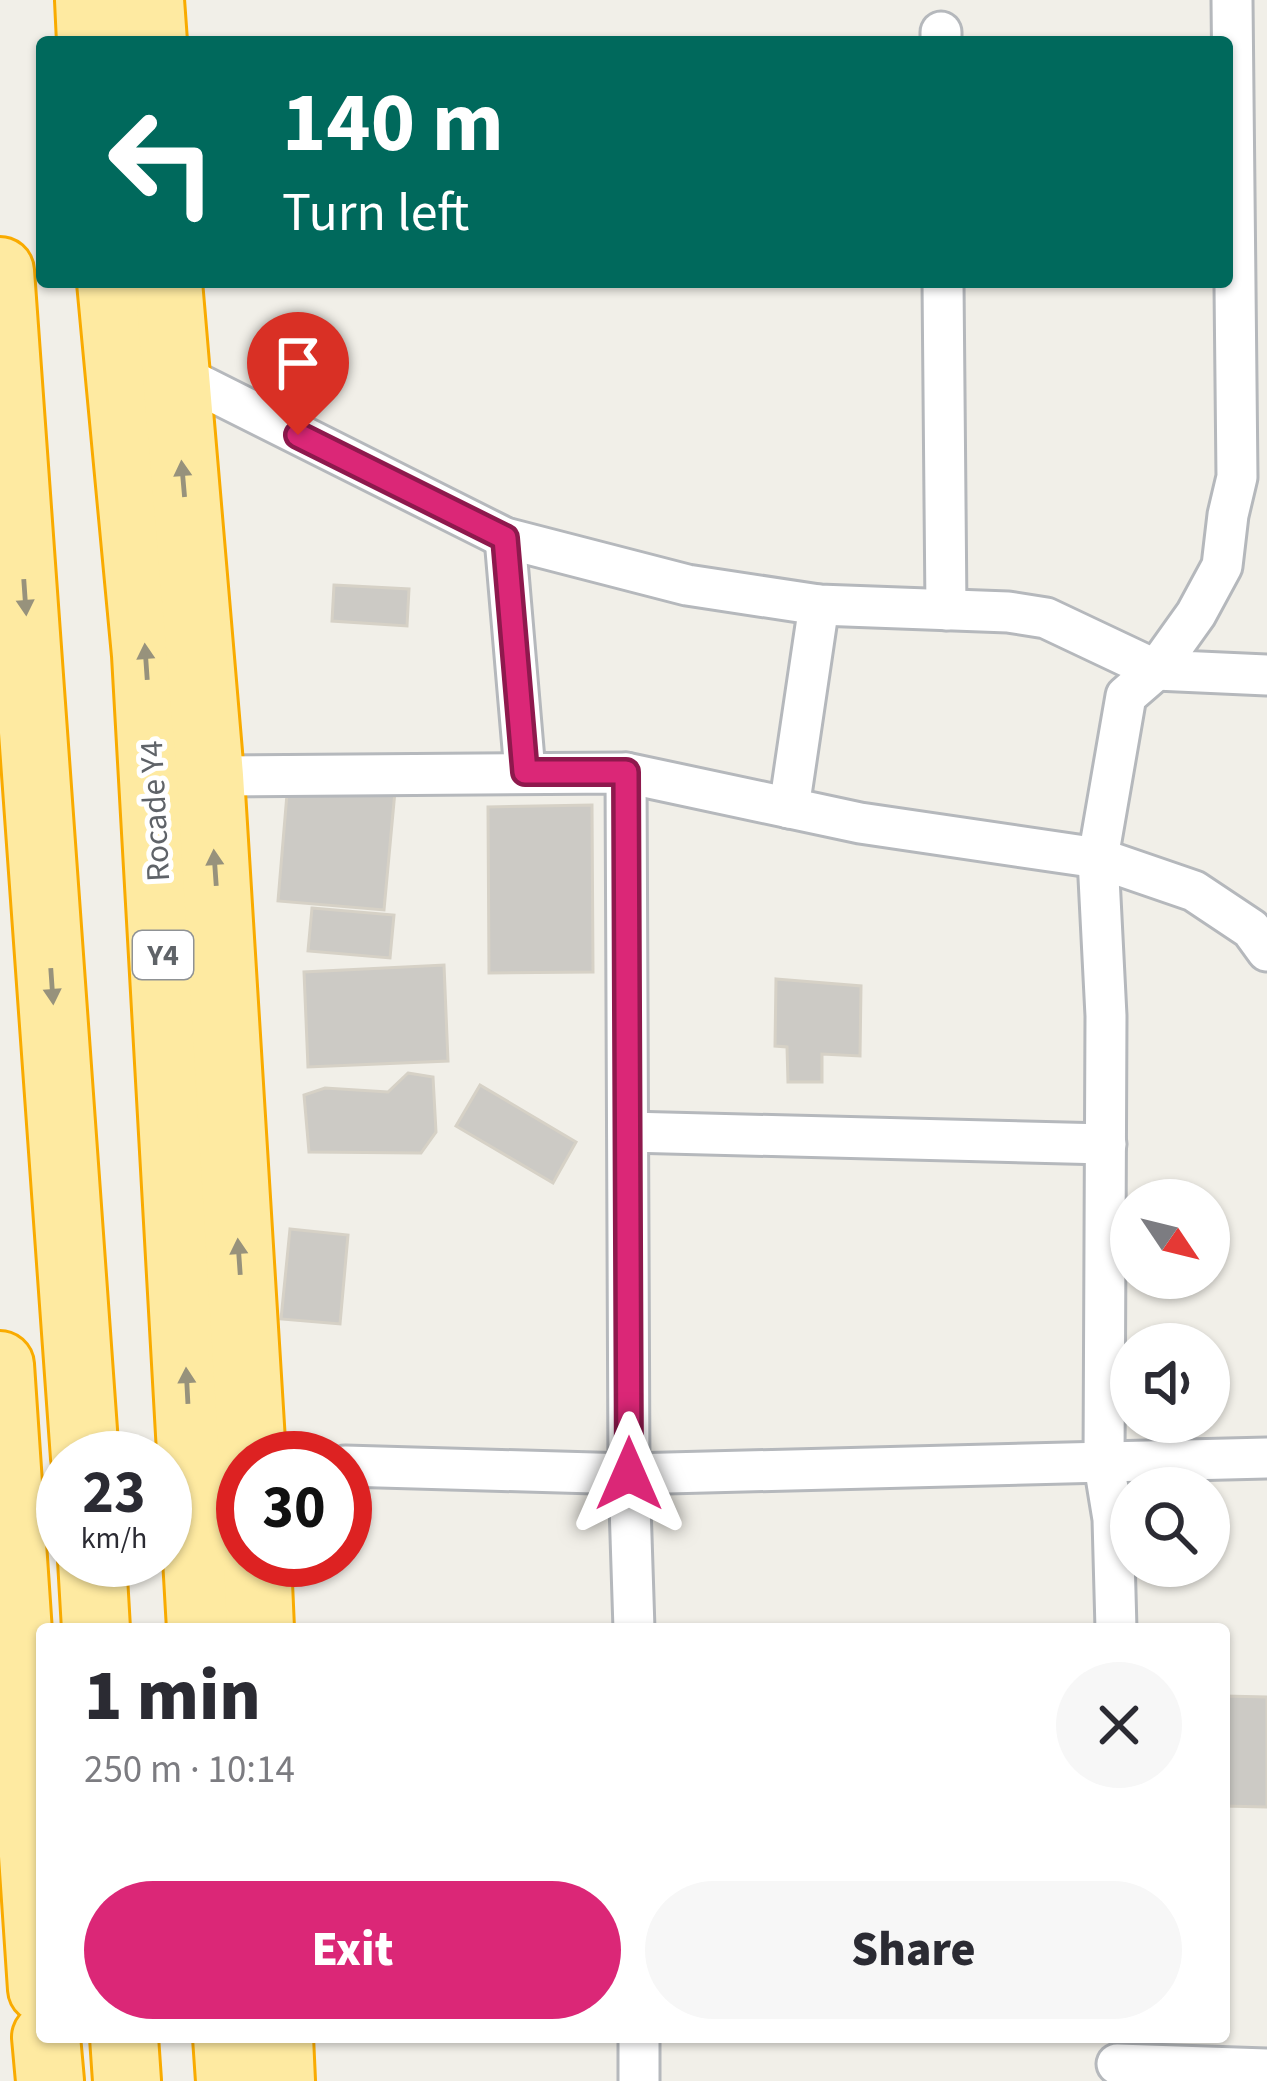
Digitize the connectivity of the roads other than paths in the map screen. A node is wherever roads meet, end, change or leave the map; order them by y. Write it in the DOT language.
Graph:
graph roads {
  1 [pos="89,0"];
  2 [pos="150,0"];
  3 [pos="1232,0"];
  4 [pos="92,36"];
  5 [pos="153,36"];
  6 [pos="1232,36"];
  7 [pos="1233,80"];
  8 [pos="0,271"];
  9 [pos="112,288"];
  10 [pos="168,288"];
  11 [pos="943,288"];
  12 [pos="174,372"];
  13 [pos="505,538"];
  14 [pos="818,605"];
  15 [pos="946,610"];
  16 [pos="1156,670"];
  17 [pos="1267,675"];
  18 [pos="525,772"];
  19 [pos="626,772"];
  20 [pos="210,776"];
  21 [pos="789,808"];
  22 [pos="1098,858"];
  23 [pos="1267,951"];
  24 [pos="628,1132"];
  25 [pos="1106,1144"];
  26 [pos="0,1366"];
  27 [pos="83,1431"];
  28 [pos="250,1431"];
  29 [pos="1267,1458"];
  30 [pos="1104,1463"];
  31 [pos="372,1467"];
  32 [pos="629,1474"];
  33 [pos="3,1476"];
  34 [pos="94,1587"];
  35 [pos="258,1587"];
  36 [pos="96,1623"];
  37 [pos="200,1623"];
  38 [pos="260,1623"];
  39 [pos="634,1623"];
  40 [pos="1117,1623"];
  41 [pos="36,1914"];
  42 [pos="36,1994"];
  43 [pos="0,1996"];
  44 [pos="47,2043"];
  45 [pos="124,2043"];
  46 [pos="227,2043"];
  47 [pos="280,2043"];
  48 [pos="639,2043"];
  49 [pos="1117,2061"];
  50 [pos="1267,2069"];
  51 [pos="50,2081"];
  52 [pos="127,2081"];
  53 [pos="230,2081"];
  54 [pos="281,2081"];
  55 [pos="639,2081"];
  1 -- 4 [label="highway"];
  2 -- 5 [label="highway"];
  3 -- 6 [label="street"];
  7 -- 16 [label="street"];
  8 -- 27 [label="highway, one-way"];
  37 -- 9 [label="highway, Rocade Y4 / Y4, one-way"];
  10 -- 12 [label="highway"];
  11 -- 15 [label="street"];
  12 -- 13 [label="street"];
  20 -- 12 [label="highway, one-way"];
  13 -- 14 [label="street"];
  13 -- 18 [label="street"];
  14 -- 15 [label="street"];
  14 -- 21 [label="street"];
  15 -- 16 [label="street"];
  16 -- 17 [label="street"];
  16 -- 22 [label="street"];
  18 -- 19 [label="street"];
  18 -- 20 [label="street"];
  19 -- 21 [label="street"];
  19 -- 24 [label="street"];
  28 -- 20 [label="highway, one-way"];
  21 -- 22 [label="street"];
  22 -- 23 [label="street"];
  22 -- 25 [label="street"];
  24 -- 25 [label="street"];
  24 -- 32 [label="street"];
  25 -- 30 [label="street"];
  26 -- 33 [label="highway"];
  29 -- 30 [label="street"];
  30 -- 32 [label="street"];
  30 -- 40 [label="street"];
  31 -- 32 [label="street"];
  32 -- 39 [label="street"];
  33 -- 41 [label="highway"];
  34 -- 36 [label="highway"];
  35 -- 38 [label="highway"];
  42 -- 43 [label="street"];
  44 -- 51 [label="highway"];
  45 -- 52 [label="highway"];
  46 -- 53 [label="highway"];
  47 -- 54 [label="highway"];
  48 -- 55 [label="street"];
  49 -- 50 [label="street"];
}
